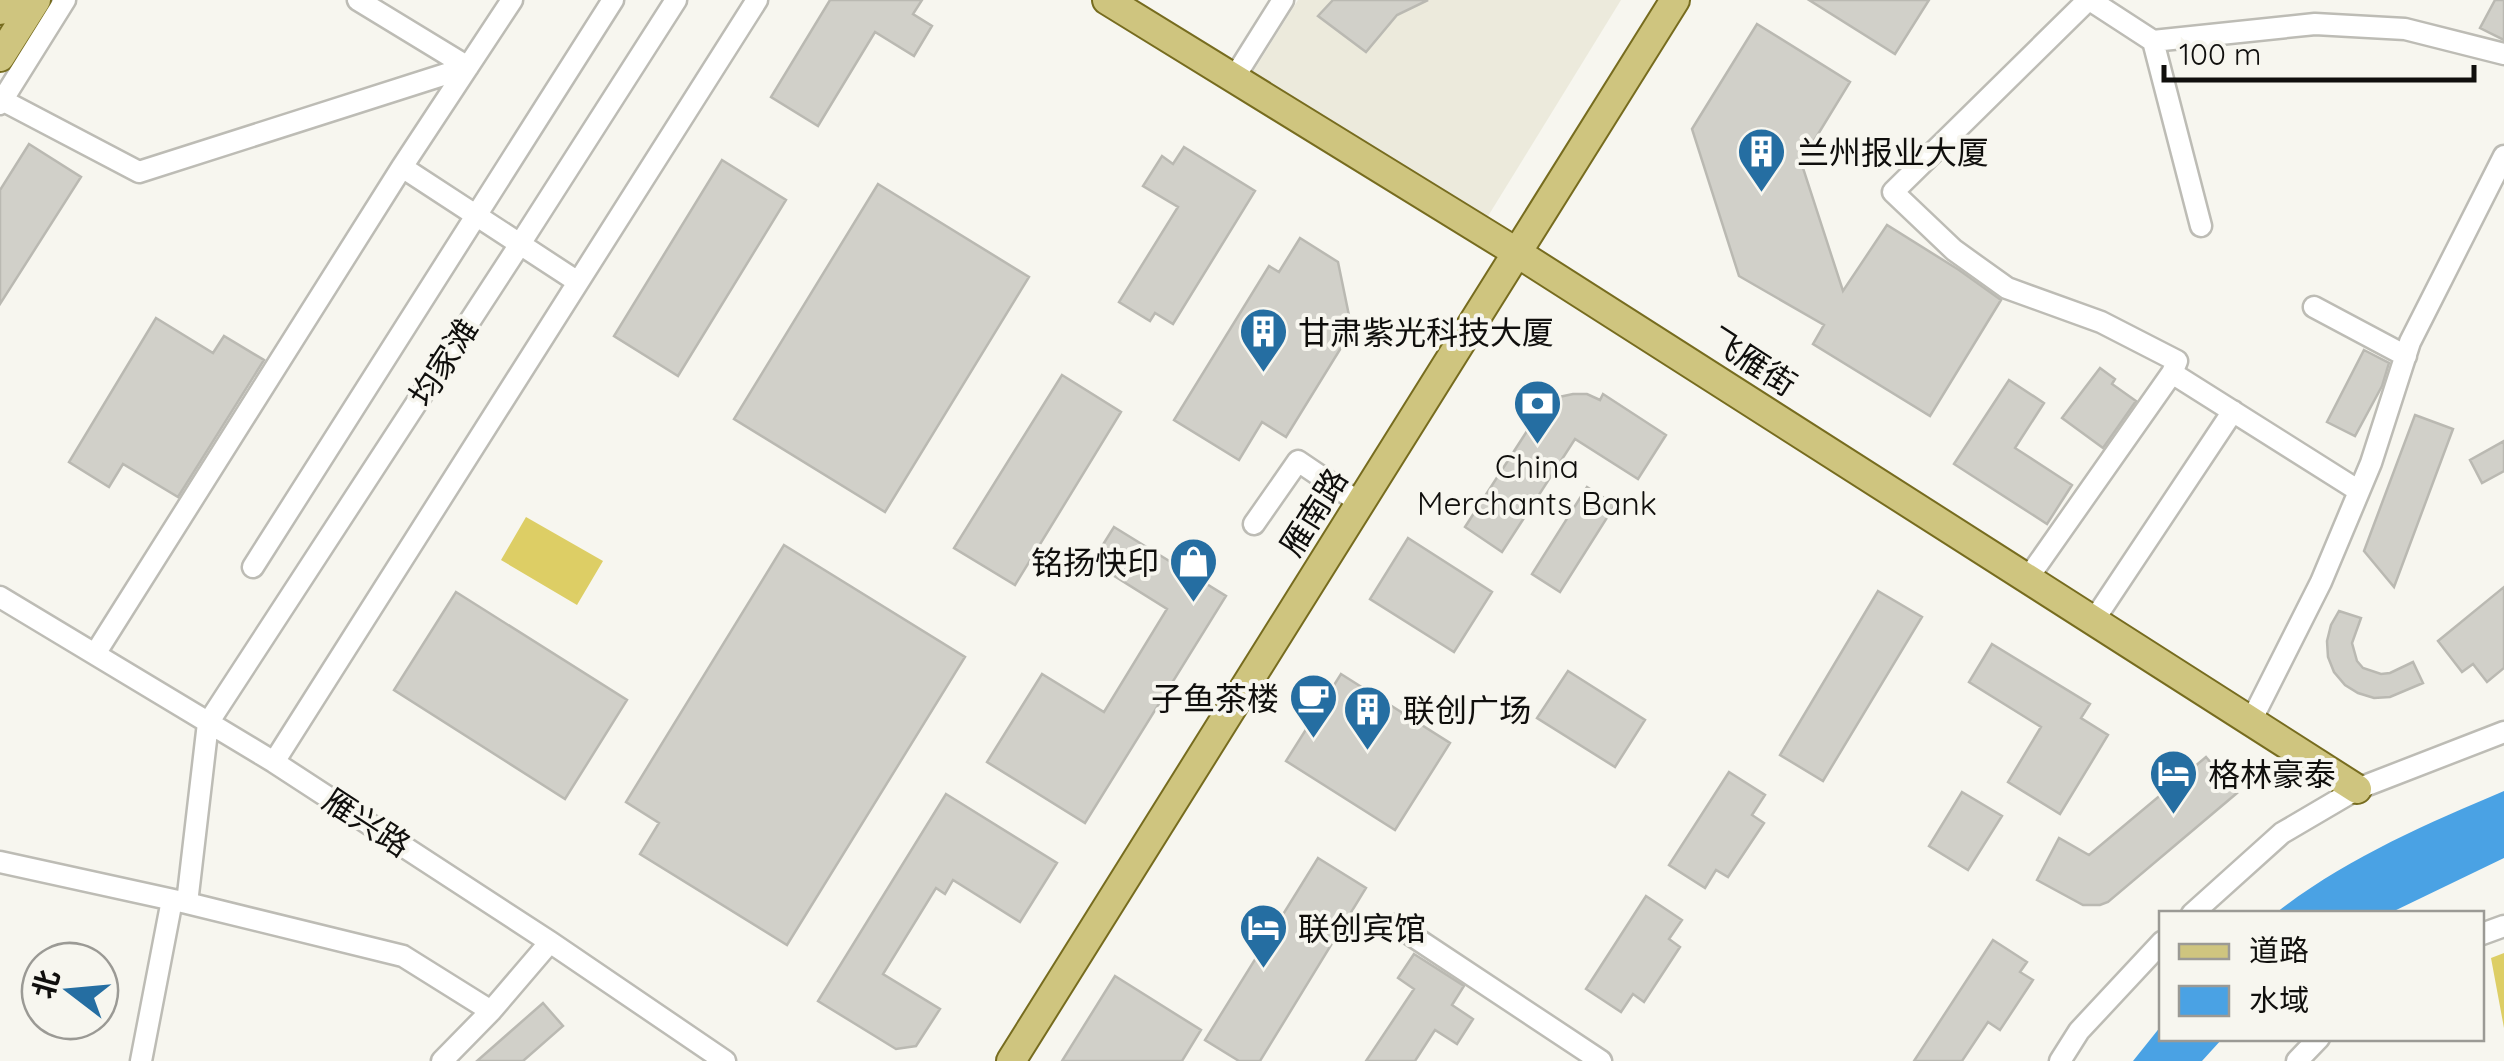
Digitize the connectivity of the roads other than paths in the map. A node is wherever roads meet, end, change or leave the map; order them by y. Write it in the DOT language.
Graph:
graph roads {
  1 [pos="6,0"];
  2 [pos="36,0"];
  3 [pos="66,0"];
  4 [pos="358,0"];
  5 [pos="614,0"];
  6 [pos="676,0"];
  7 [pos="757,0"];
  8 [pos="1107,0"];
  9 [pos="1283,0"];
  10 [pos="1675,0"];
  11 [pos="2089,0"];
  12 [pos="503,3"];
  13 [pos="0,10"];
  14 [pos="2153,41"];
  15 [pos="2504,54"];
  16 [pos="0,57"];
  17 [pos="468,67"];
  18 [pos="1234,78"];
  19 [pos="1,102"];
  20 [pos="2504,156"];
  21 [pos="402,167"];
  22 [pos="476,216"];
  23 [pos="2201,226"];
  24 [pos="520,244"];
  25 [pos="1516,252"];
  26 [pos="578,282"];
  27 [pos="2314,307"];
  28 [pos="2406,356"];
  29 [pos="2172,373"];
  30 [pos="2232,411"];
  31 [pos="2360,490"];
  32 [pos="1360,503"];
  33 [pos="1254,524"];
  34 [pos="254,567"];
  35 [pos="2028,578"];
  36 [pos="0,597"];
  37 [pos="2094,620"];
  38 [pos="94,654"];
  39 [pos="2251,720"];
  40 [pos="208,723"];
  41 [pos="2504,732"];
  42 [pos="274,762"];
  43 [pos="2358,788"];
  44 [pos="0,862"];
  45 [pos="179,902"];
  46 [pos="2195,911"];
  47 [pos="1396,925"];
  48 [pos="550,942"];
  49 [pos="2159,945"];
  50 [pos="491,1011"];
  51 [pos="2316,1041"];
  52 [pos="1578,1054"];
  53 [pos="141,1061"];
  54 [pos="442,1061"];
  55 [pos="725,1061"];
  56 [pos="1011,1061"];
  57 [pos="1601,1061"];
  58 [pos="2060,1061"];
  59 [pos="2297,1061"];
  1 -- 13 [label="main road"];
  2 -- 16 [label="main road"];
  3 -- 19 [label="street"];
  4 -- 17 [label="street"];
  5 -- 22 [label="street"];
  6 -- 24 [label="street, 均家滩"];
  7 -- 26 [label="street"];
  8 -- 18 [label="main road, 飞雁街"];
  9 -- 18 [label="street"];
  10 -- 25 [label="main road, 雁南路"];
  11 -- 14 [label="street"];
  11 -- 29 [label="street"];
  12 -- 17 [label="street"];
  14 -- 15 [label="street"];
  14 -- 23 [label="street"];
  17 -- 19 [label="street"];
  17 -- 21 [label="street"];
  18 -- 25 [label="main road, 飞雁街"];
  20 -- 28 [label="street"];
  21 -- 22 [label="street"];
  21 -- 38 [label="street"];
  22 -- 24 [label="street"];
  22 -- 34 [label="street"];
  24 -- 26 [label="street"];
  24 -- 40 [label="street, 均家滩"];
  25 -- 32 [label="main road, 雁南路"];
  25 -- 35 [label="main road, 飞雁街"];
  26 -- 42 [label="street"];
  27 -- 28 [label="street"];
  28 -- 31 [label="street"];
  29 -- 30 [label="street"];
  29 -- 35 [label="street"];
  30 -- 31 [label="street"];
  30 -- 37 [label="street"];
  31 -- 39 [label="street"];
  32 -- 33 [label="street"];
  32 -- 56 [label="main road, 雁南路"];
  35 -- 37 [label="main road, 飞雁街"];
  36 -- 38 [label="street, 雁兴路"];
  37 -- 39 [label="main road, 飞雁街"];
  38 -- 40 [label="street, 雁兴路"];
  39 -- 43 [label="main road, 飞雁街"];
  40 -- 42 [label="street, 雁兴路"];
  40 -- 45 [label="street"];
  41 -- 43 [label="street"];
  42 -- 48 [label="street, 雁兴路"];
  43 -- 46 [label="street"];
  44 -- 45 [label="street"];
  45 -- 50 [label="street"];
  45 -- 53 [label="street"];
  47 -- 52 [label="street"];
  48 -- 50 [label="street"];
  48 -- 55 [label="street, 雁兴路"];
  49 -- 58 [label="street"];
  50 -- 54 [label="street"];
  51 -- 59 [label="street"];
  52 -- 57 [label="street"];
}
